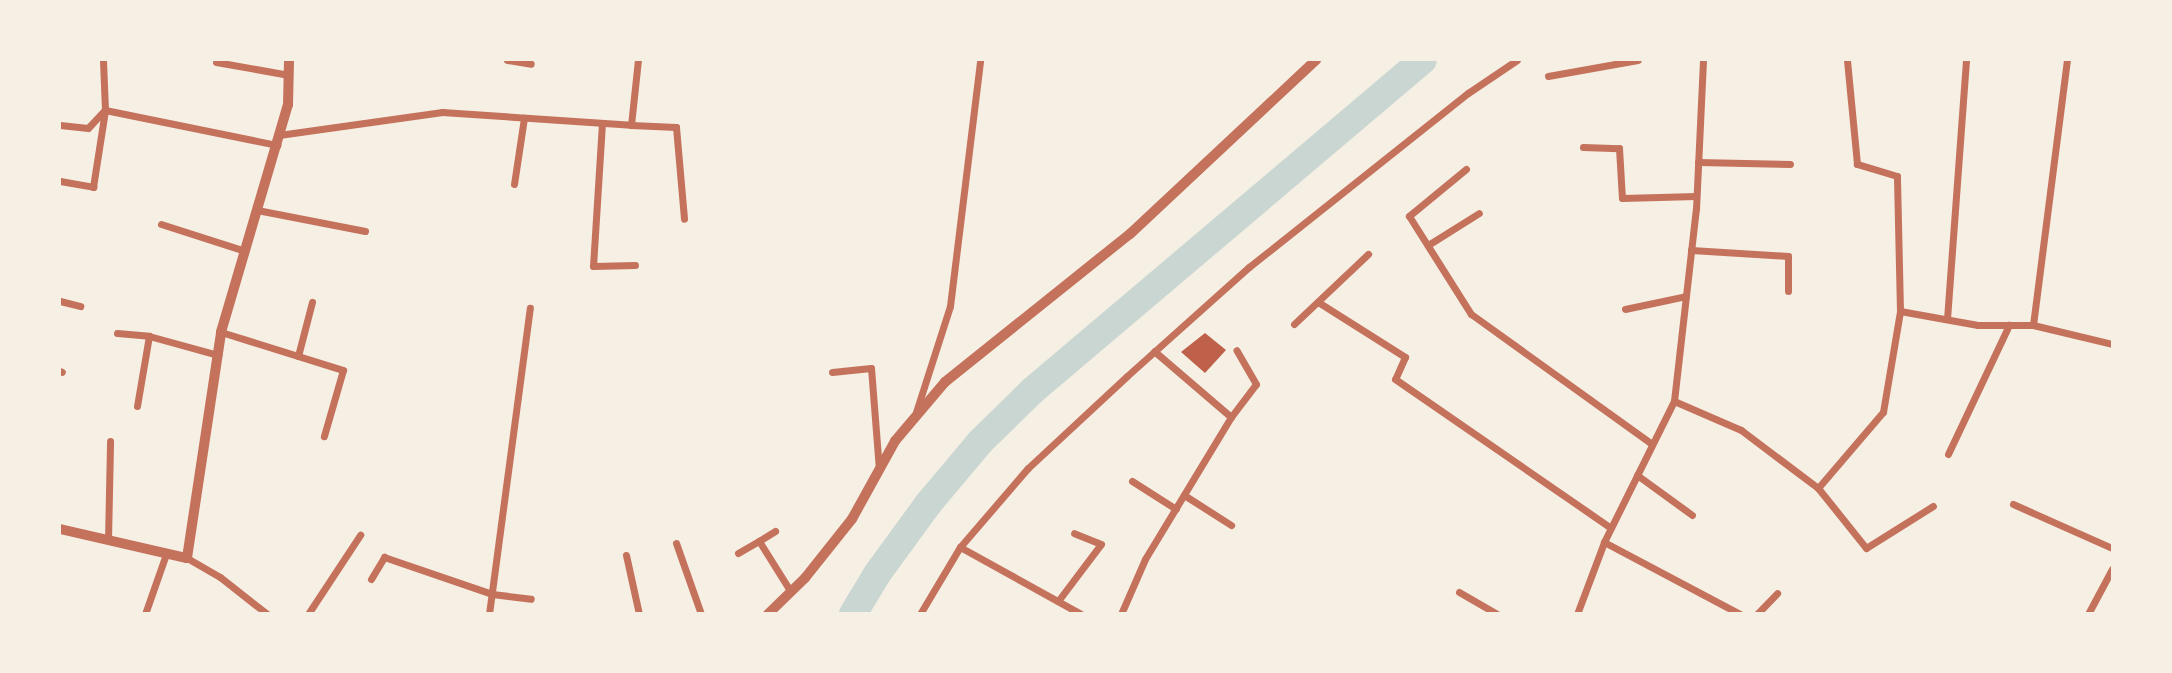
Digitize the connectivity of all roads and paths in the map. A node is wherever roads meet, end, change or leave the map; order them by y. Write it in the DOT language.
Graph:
graph roads {
  1 [pos="103,60"];
  2 [pos="289,60"];
  3 [pos="507,60"];
  4 [pos="638,60"];
  5 [pos="980,60"];
  6 [pos="1316,60"];
  7 [pos="1517,60"];
  8 [pos="1638,60"];
  9 [pos="1703,60"];
  10 [pos="1847,60"];
  11 [pos="1966,60"];
  12 [pos="2067,60"];
  13 [pos="216,62"];
  14 [pos="531,64"];
  15 [pos="289,75"];
  16 [pos="1548,76"];
  17 [pos="105,110"];
  18 [pos="524,118"];
  19 [pos="602,123"];
  20 [pos="60,125"];
  21 [pos="631,125"];
  22 [pos="278,140"];
  23 [pos="1583,147"];
  24 [pos="1698,162"];
  25 [pos="1790,164"];
  26 [pos="1466,169"];
  27 [pos="60,181"];
  28 [pos="514,184"];
  29 [pos="1696,195"];
  30 [pos="257,210"];
  31 [pos="1479,213"];
  32 [pos="684,219"];
  33 [pos="161,224"];
  34 [pos="365,231"];
  35 [pos="1428,245"];
  36 [pos="1691,250"];
  37 [pos="245,251"];
  38 [pos="1368,254"];
  39 [pos="635,265"];
  40 [pos="1788,291"];
  41 [pos="1686,296"];
  42 [pos="60,301"];
  43 [pos="312,302"];
  44 [pos="1318,302"];
  45 [pos="80,306"];
  46 [pos="530,308"];
  47 [pos="1625,309"];
  48 [pos="1900,311"];
  49 [pos="1947,319"];
  50 [pos="1294,324"];
  51 [pos="2009,325"];
  52 [pos="2033,325"];
  53 [pos="221,332"];
  54 [pos="117,333"];
  55 [pos="149,336"];
  56 [pos="2112,344"];
  57 [pos="1236,350"];
  58 [pos="1154,351"];
  59 [pos="218,355"];
  60 [pos="298,356"];
  61 [pos="832,372"];
  62 [pos="1674,401"];
  63 [pos="136,406"];
  64 [pos="1231,417"];
  65 [pos="914,419"];
  66 [pos="324,436"];
  67 [pos="110,441"];
  68 [pos="1652,444"];
  69 [pos="1948,454"];
  70 [pos="879,470"];
  71 [pos="1637,475"];
  72 [pos="1132,481"];
  73 [pos="1818,488"];
  74 [pos="1184,495"];
  75 [pos="2012,504"];
  76 [pos="1933,506"];
  77 [pos="1176,509"];
  78 [pos="1692,515"];
  79 [pos="1231,525"];
  80 [pos="1611,528"];
  81 [pos="60,529"];
  82 [pos="775,531"];
  83 [pos="1074,534"];
  84 [pos="360,535"];
  85 [pos="108,540"];
  86 [pos="759,541"];
  87 [pos="1604,542"];
  88 [pos="676,543"];
  89 [pos="960,547"];
  90 [pos="2112,548"];
  91 [pos="738,553"];
  92 [pos="166,554"];
  93 [pos="626,555"];
  94 [pos="187,558"];
  95 [pos="2112,569"];
  96 [pos="371,579"];
  97 [pos="790,592"];
  98 [pos="1460,592"];
  99 [pos="1777,593"];
  100 [pos="492,594"];
  101 [pos="531,599"];
  102 [pos="1058,601"];
  103 [pos="145,614"];
  104 [pos="267,614"];
  105 [pos="308,614"];
  106 [pos="489,614"];
  107 [pos="639,614"];
  108 [pos="701,614"];
  109 [pos="768,614"];
  110 [pos="920,614"];
  111 [pos="1081,614"];
  112 [pos="1121,614"];
  113 [pos="1497,614"];
  114 [pos="1577,614"];
  115 [pos="1740,614"];
  116 [pos="1756,614"];
  117 [pos="2088,614"];
  1 -- 17 [label="street"];
  2 -- 15 [label="street"];
  3 -- 14 [label="street"];
  4 -- 21 [label="street"];
  5 -- 65 [label="street"];
  6 -- 65 [label="street"];
  7 -- 58 [label="street"];
  8 -- 16 [label="street"];
  9 -- 24 [label="street"];
  10 -- 48 [label="street"];
  11 -- 49 [label="street"];
  12 -- 52 [label="street"];
  13 -- 15 [label="street"];
  15 -- 22 [label="street"];
  17 -- 20 [label="street"];
  17 -- 22 [label="street"];
  17 -- 27 [label="street"];
  18 -- 19 [label="street"];
  18 -- 22 [label="street"];
  18 -- 28 [label="street"];
  19 -- 21 [label="street"];
  19 -- 39 [label="street"];
  21 -- 32 [label="street"];
  22 -- 30 [label="street"];
  23 -- 29 [label="street"];
  24 -- 25 [label="street"];
  24 -- 29 [label="street"];
  26 -- 35 [label="street"];
  29 -- 36 [label="street"];
  30 -- 34 [label="street"];
  30 -- 37 [label="street"];
  31 -- 35 [label="street"];
  33 -- 37 [label="street"];
  35 -- 68 [label="street"];
  36 -- 40 [label="street"];
  36 -- 41 [label="street"];
  37 -- 53 [label="street"];
  38 -- 44 [label="street"];
  41 -- 47 [label="street"];
  41 -- 62 [label="street"];
  42 -- 45 [label="street"];
  43 -- 60 [label="street"];
  44 -- 50 [label="street"];
  44 -- 80 [label="street"];
  46 -- 100 [label="street"];
  48 -- 49 [label="street"];
  48 -- 73 [label="street"];
  49 -- 51 [label="street"];
  51 -- 52 [label="street"];
  51 -- 69 [label="street"];
  52 -- 56 [label="street"];
  53 -- 59 [label="street"];
  53 -- 60 [label="street"];
  54 -- 55 [label="street"];
  55 -- 59 [label="street"];
  55 -- 63 [label="street"];
  57 -- 64 [label="street"];
  58 -- 64 [label="street"];
  58 -- 89 [label="street"];
  59 -- 94 [label="street"];
  60 -- 66 [label="street"];
  61 -- 70 [label="street"];
  62 -- 68 [label="street"];
  62 -- 73 [label="street"];
  64 -- 74 [label="street"];
  65 -- 70 [label="street"];
  67 -- 85 [label="street"];
  68 -- 71 [label="street"];
  70 -- 97 [label="street"];
  71 -- 78 [label="street"];
  71 -- 80 [label="street"];
  72 -- 77 [label="street"];
  73 -- 76 [label="street"];
  74 -- 77 [label="street"];
  74 -- 79 [label="street"];
  75 -- 90 [label="street"];
  77 -- 112 [label="street"];
  80 -- 87 [label="street"];
  81 -- 85 [label="street"];
  82 -- 86 [label="street"];
  83 -- 102 [label="street"];
  84 -- 105 [label="street"];
  85 -- 92 [label="street"];
  86 -- 91 [label="street"];
  86 -- 97 [label="street"];
  87 -- 114 [label="street"];
  87 -- 115 [label="street"];
  88 -- 108 [label="street"];
  89 -- 102 [label="street"];
  89 -- 110 [label="street"];
  92 -- 94 [label="street"];
  92 -- 103 [label="street"];
  93 -- 107 [label="street"];
  94 -- 104 [label="street"];
  95 -- 117 [label="street"];
  96 -- 100 [label="street"];
  97 -- 109 [label="street"];
  98 -- 113 [label="street"];
  99 -- 116 [label="street"];
  100 -- 101 [label="street"];
  100 -- 106 [label="street"];
  102 -- 111 [label="street"];
}
